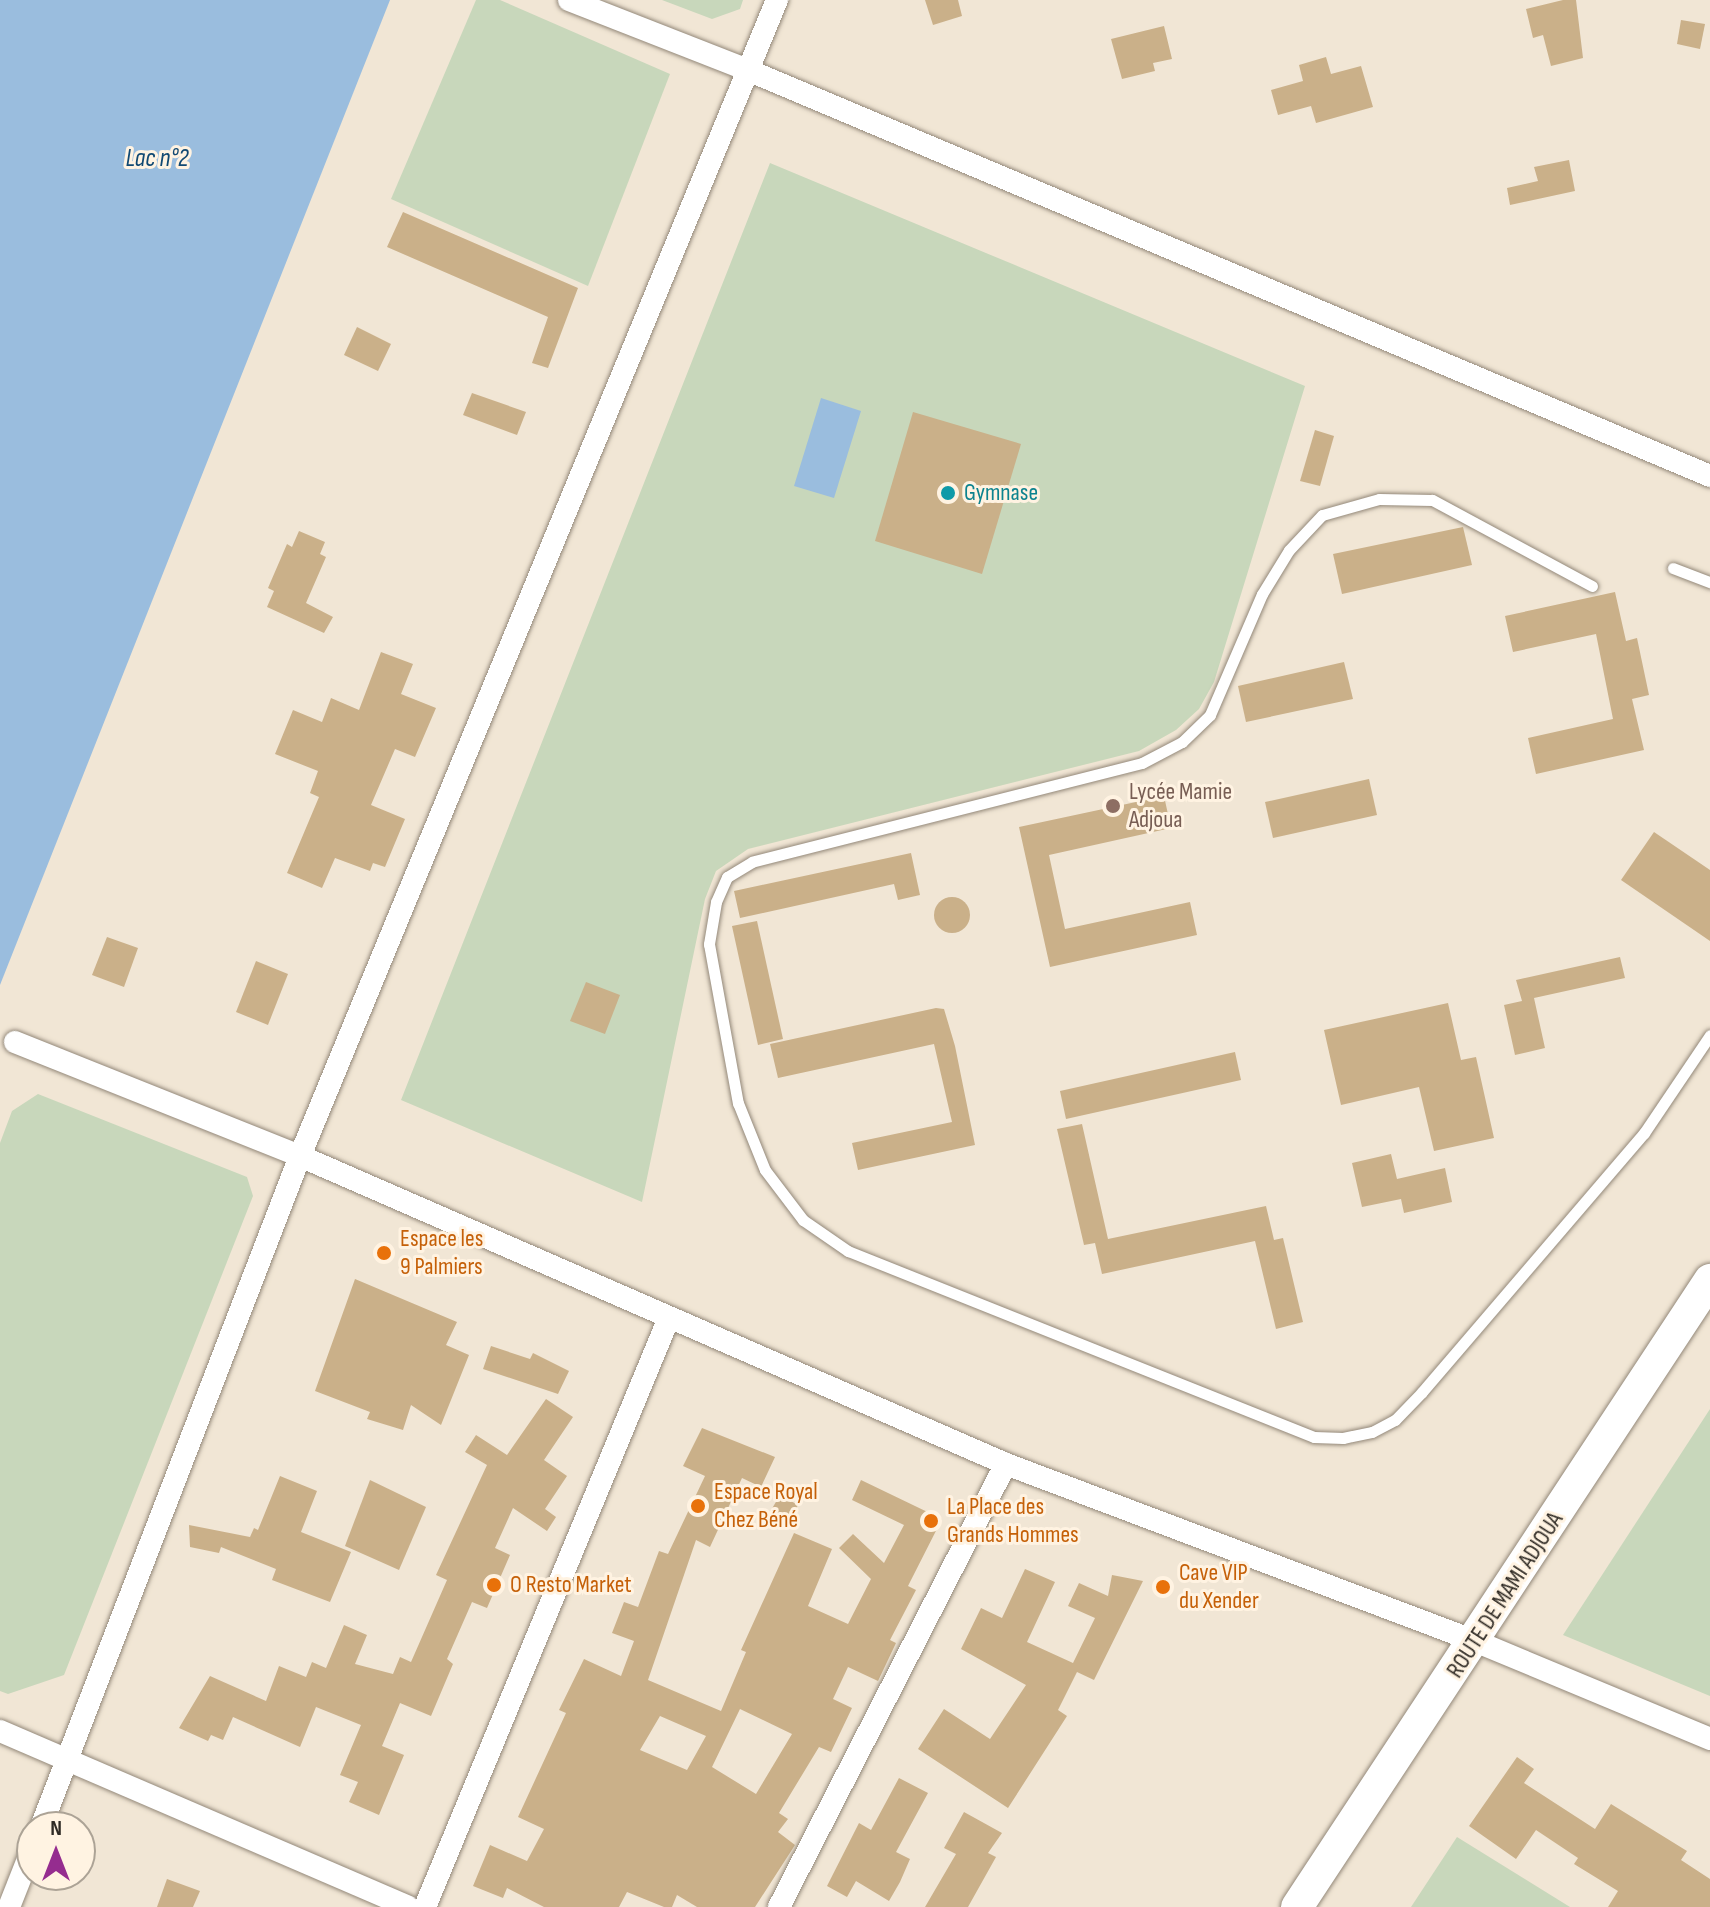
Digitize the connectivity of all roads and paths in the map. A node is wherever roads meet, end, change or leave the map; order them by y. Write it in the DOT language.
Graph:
graph roads {
  1 [pos="569,0"];
  2 [pos="777,0"];
  3 [pos="750,71"];
  4 [pos="1710,476"];
  5 [pos="1673,568"];
  6 [pos="1710,582"];
  7 [pos="1592,586"];
  8 [pos="1710,1035"];
  9 [pos="15,1042"];
  10 [pos="300,1156"];
  11 [pos="1710,1280"];
  12 [pos="668,1320"];
  13 [pos="1006,1464"];
  14 [pos="1475,1641"];
  15 [pos="0,1731"];
  16 [pos="1710,1739"];
  17 [pos="67,1762"];
  18 [pos="47,1811"];
  19 [pos="408,1907"];
  20 [pos="425,1907"];
  21 [pos="779,1907"];
  22 [pos="1297,1907"];
  1 -- 3 [label="street"];
  2 -- 3 [label="street"];
  3 -- 4 [label="street"];
  3 -- 10 [label="street"];
  5 -- 6 [label="lane"];
  7 -- 8 [label="lane"];
  9 -- 10 [label="street"];
  10 -- 12 [label="street"];
  10 -- 17 [label="street"];
  11 -- 14 [label="street, ROUTE DE MAMI ADJOUA"];
  12 -- 13 [label="street"];
  12 -- 20 [label="street"];
  13 -- 14 [label="street"];
  13 -- 21 [label="street"];
  14 -- 16 [label="street"];
  14 -- 22 [label="street, ROUTE DE MAMI ADJOUA"];
  15 -- 17 [label="street"];
  17 -- 18 [label="street"];
  17 -- 19 [label="street"];
}
